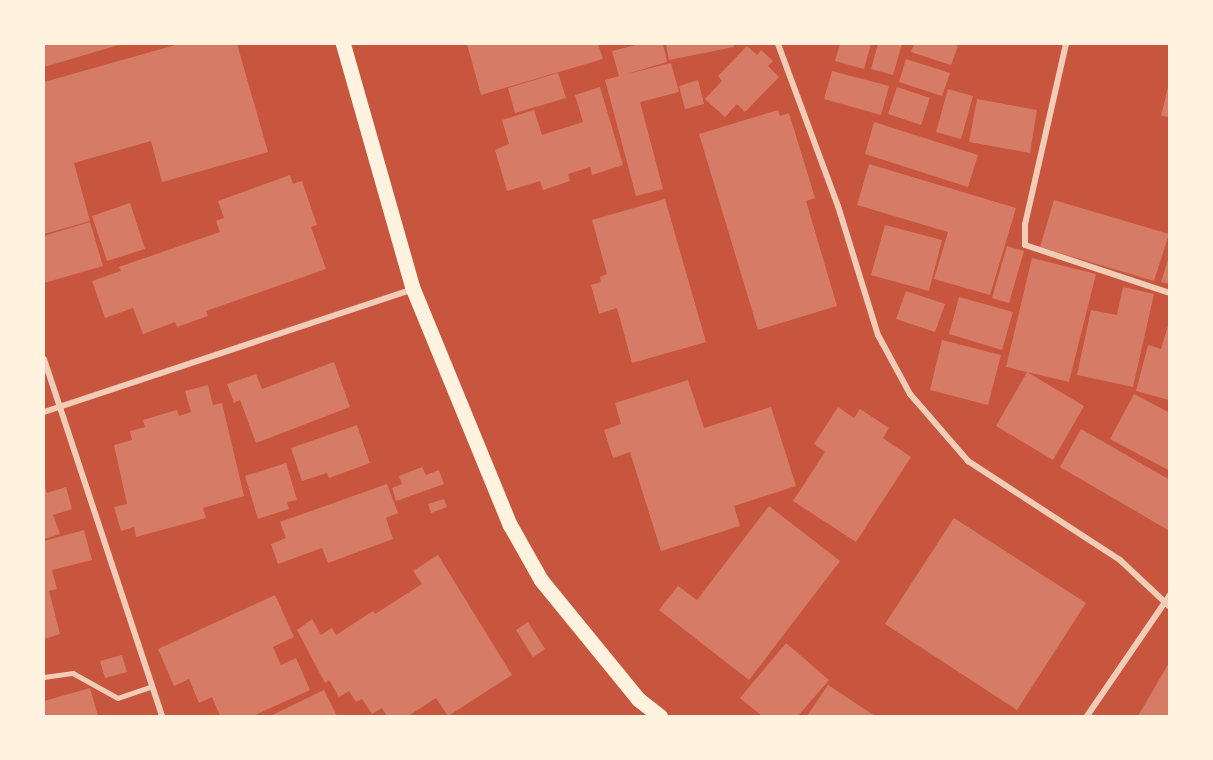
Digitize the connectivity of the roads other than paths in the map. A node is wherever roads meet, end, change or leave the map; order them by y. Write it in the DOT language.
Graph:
graph roads {
  1 [pos="343,44"];
  2 [pos="778,44"];
  3 [pos="1066,44"];
  4 [pos="413,289"];
  5 [pos="1170,293"];
  6 [pos="44,359"];
  7 [pos="60,408"];
  8 [pos="44,412"];
  9 [pos="1170,595"];
  10 [pos="1167,605"];
  11 [pos="44,677"];
  12 [pos="152,686"];
  13 [pos="162,717"];
  14 [pos="660,717"];
  15 [pos="1087,717"];
  1 -- 4 [label="main road"];
  2 -- 10 [label="street"];
  3 -- 5 [label="street"];
  4 -- 7 [label="street"];
  4 -- 14 [label="main road"];
  6 -- 7 [label="street"];
  7 -- 8 [label="street"];
  7 -- 12 [label="street"];
  9 -- 10 [label="street"];
  10 -- 15 [label="street"];
  11 -- 12 [label="lane"];
  12 -- 13 [label="street"];
}
